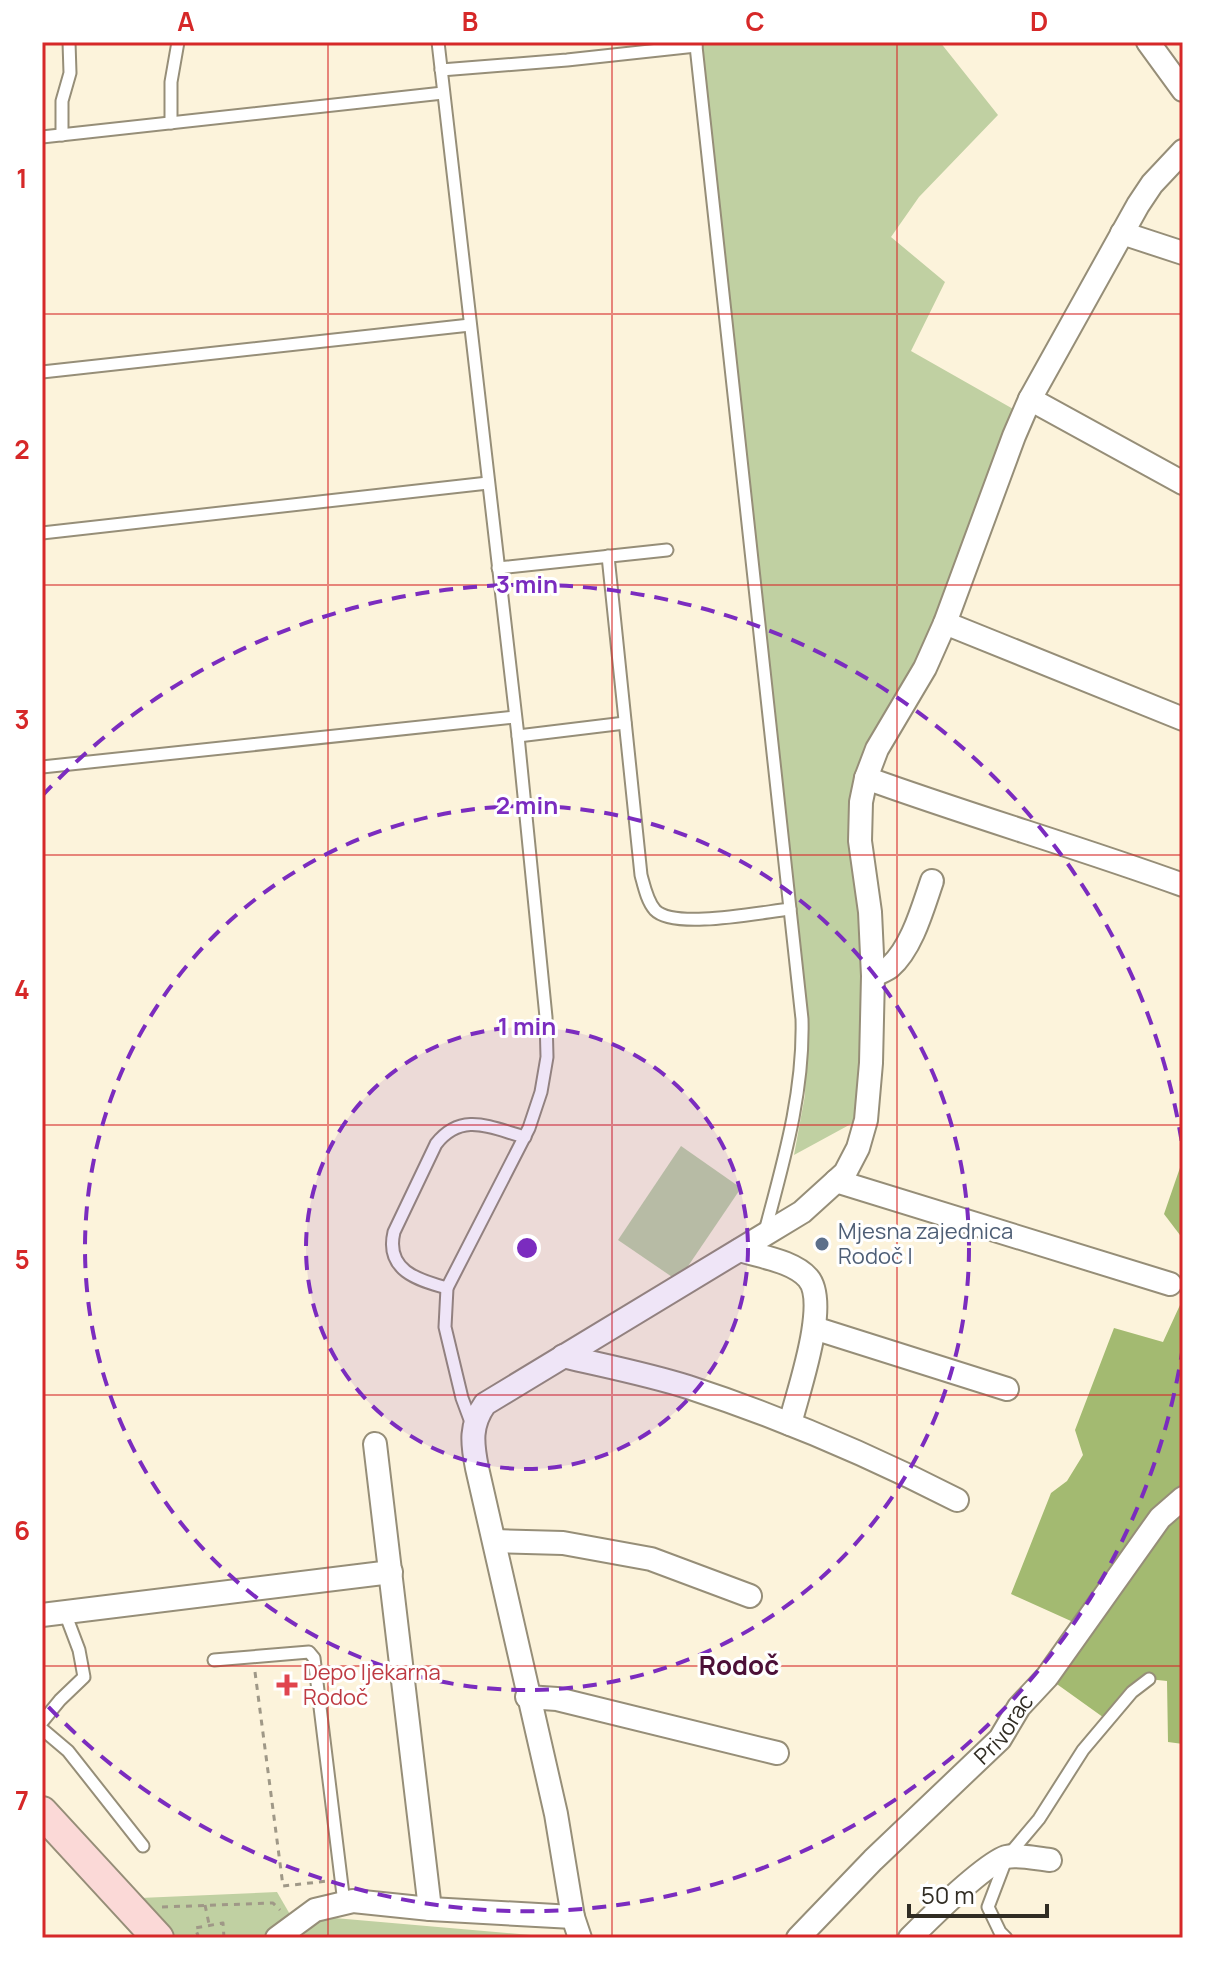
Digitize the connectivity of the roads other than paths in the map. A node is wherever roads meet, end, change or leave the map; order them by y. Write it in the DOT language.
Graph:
graph roads {
  1 [pos="69,42"];
  2 [pos="178,42"];
  3 [pos="438,42"];
  4 [pos="1148,42"];
  5 [pos="695,44"];
  6 [pos="441,70"];
  7 [pos="1183,90"];
  8 [pos="443,93"];
  9 [pos="171,123"];
  10 [pos="62,135"];
  11 [pos="42,137"];
  12 [pos="1183,151"];
  13 [pos="1122,233"];
  14 [pos="1183,253"];
  15 [pos="470,325"];
  16 [pos="42,372"];
  17 [pos="1030,399"];
  18 [pos="488,483"];
  19 [pos="1183,483"];
  20 [pos="42,533"];
  21 [pos="667,550"];
  22 [pos="608,556"];
  23 [pos="498,568"];
  24 [pos="945,623"];
  25 [pos="515,717"];
  26 [pos="1183,719"];
  27 [pos="625,723"];
  28 [pos="518,736"];
  29 [pos="42,767"];
  30 [pos="866,778"];
  31 [pos="932,881"];
  32 [pos="1183,885"];
  33 [pos="790,909"];
  34 [pos="873,976"];
  35 [pos="525,1137"];
  36 [pos="836,1181"];
  37 [pos="764,1235"];
  38 [pos="740,1250"];
  39 [pos="1170,1284"];
  40 [pos="447,1288"];
  41 [pos="814,1328"];
  42 [pos="563,1356"];
  43 [pos="1007,1389"];
  44 [pos="790,1424"];
  45 [pos="473,1429"];
  46 [pos="375,1444"];
  47 [pos="1183,1498"];
  48 [pos="957,1500"];
  49 [pos="495,1541"];
  50 [pos="391,1572"];
  51 [pos="750,1596"];
  52 [pos="65,1613"];
  53 [pos="42,1615"];
  54 [pos="214,1660"];
  55 [pos="1149,1679"];
  56 [pos="527,1697"];
  57 [pos="42,1722"];
  58 [pos="42,1729"];
  59 [pos="777,1753"];
  60 [pos="42,1812"];
  61 [pos="143,1846"];
  62 [pos="1007,1857"];
  63 [pos="1050,1860"];
  64 [pos="344,1903"];
  65 [pos="430,1909"];
  66 [pos="148,1927"];
  67 [pos="577,1927"];
  68 [pos="284,1932"];
  69 [pos="798,1938"];
  70 [pos="910,1938"];
  71 [pos="1006,1938"];
  1 -- 10 [label="lane"];
  2 -- 9 [label="lane"];
  3 -- 6 [label="lane"];
  4 -- 7 [label="street"];
  5 -- 6 [label="lane"];
  5 -- 33 [label="lane"];
  6 -- 8 [label="lane"];
  8 -- 9 [label="lane"];
  8 -- 15 [label="lane"];
  9 -- 10 [label="lane"];
  10 -- 11 [label="lane"];
  12 -- 13 [label="street"];
  13 -- 14 [label="street"];
  13 -- 17 [label="street"];
  15 -- 16 [label="lane"];
  15 -- 18 [label="lane"];
  17 -- 19 [label="street"];
  17 -- 24 [label="street"];
  18 -- 20 [label="lane"];
  18 -- 23 [label="lane"];
  21 -- 22 [label="lane"];
  22 -- 23 [label="lane"];
  22 -- 27 [label="lane"];
  23 -- 25 [label="lane"];
  24 -- 26 [label="street"];
  24 -- 30 [label="street"];
  25 -- 28 [label="lane"];
  25 -- 29 [label="lane"];
  27 -- 28 [label="lane"];
  27 -- 33 [label="lane"];
  28 -- 35 [label="lane"];
  30 -- 32 [label="street"];
  30 -- 34 [label="street"];
  31 -- 34 [label="street"];
  33 -- 37 [label="lane"];
  34 -- 36 [label="street"];
  35 -- 40 [label="lane"];
  35 -- 40 [label="lane"];
  36 -- 37 [label="street"];
  36 -- 39 [label="street"];
  37 -- 38 [label="street"];
  38 -- 41 [label="street"];
  38 -- 42 [label="street"];
  40 -- 45 [label="lane"];
  41 -- 43 [label="street"];
  41 -- 44 [label="street"];
  42 -- 44 [label="street"];
  42 -- 45 [label="street"];
  44 -- 48 [label="street"];
  45 -- 49 [label="street"];
  46 -- 50 [label="street"];
  47 -- 69 [label="street, Privorac"];
  49 -- 51 [label="street"];
  49 -- 56 [label="street"];
  50 -- 52 [label="street"];
  50 -- 65 [label="street"];
  52 -- 53 [label="street"];
  52 -- 57 [label="lane"];
  54 -- 64 [label="lane"];
  55 -- 62 [label="lane"];
  56 -- 59 [label="street"];
  56 -- 67 [label="street"];
  58 -- 61 [label="lane"];
  60 -- 66 [label="street"];
  62 -- 63 [label="street"];
  62 -- 70 [label="street"];
  62 -- 71 [label="lane"];
  64 -- 65 [label="street"];
  64 -- 68 [label="street"];
  65 -- 67 [label="street"];
}
